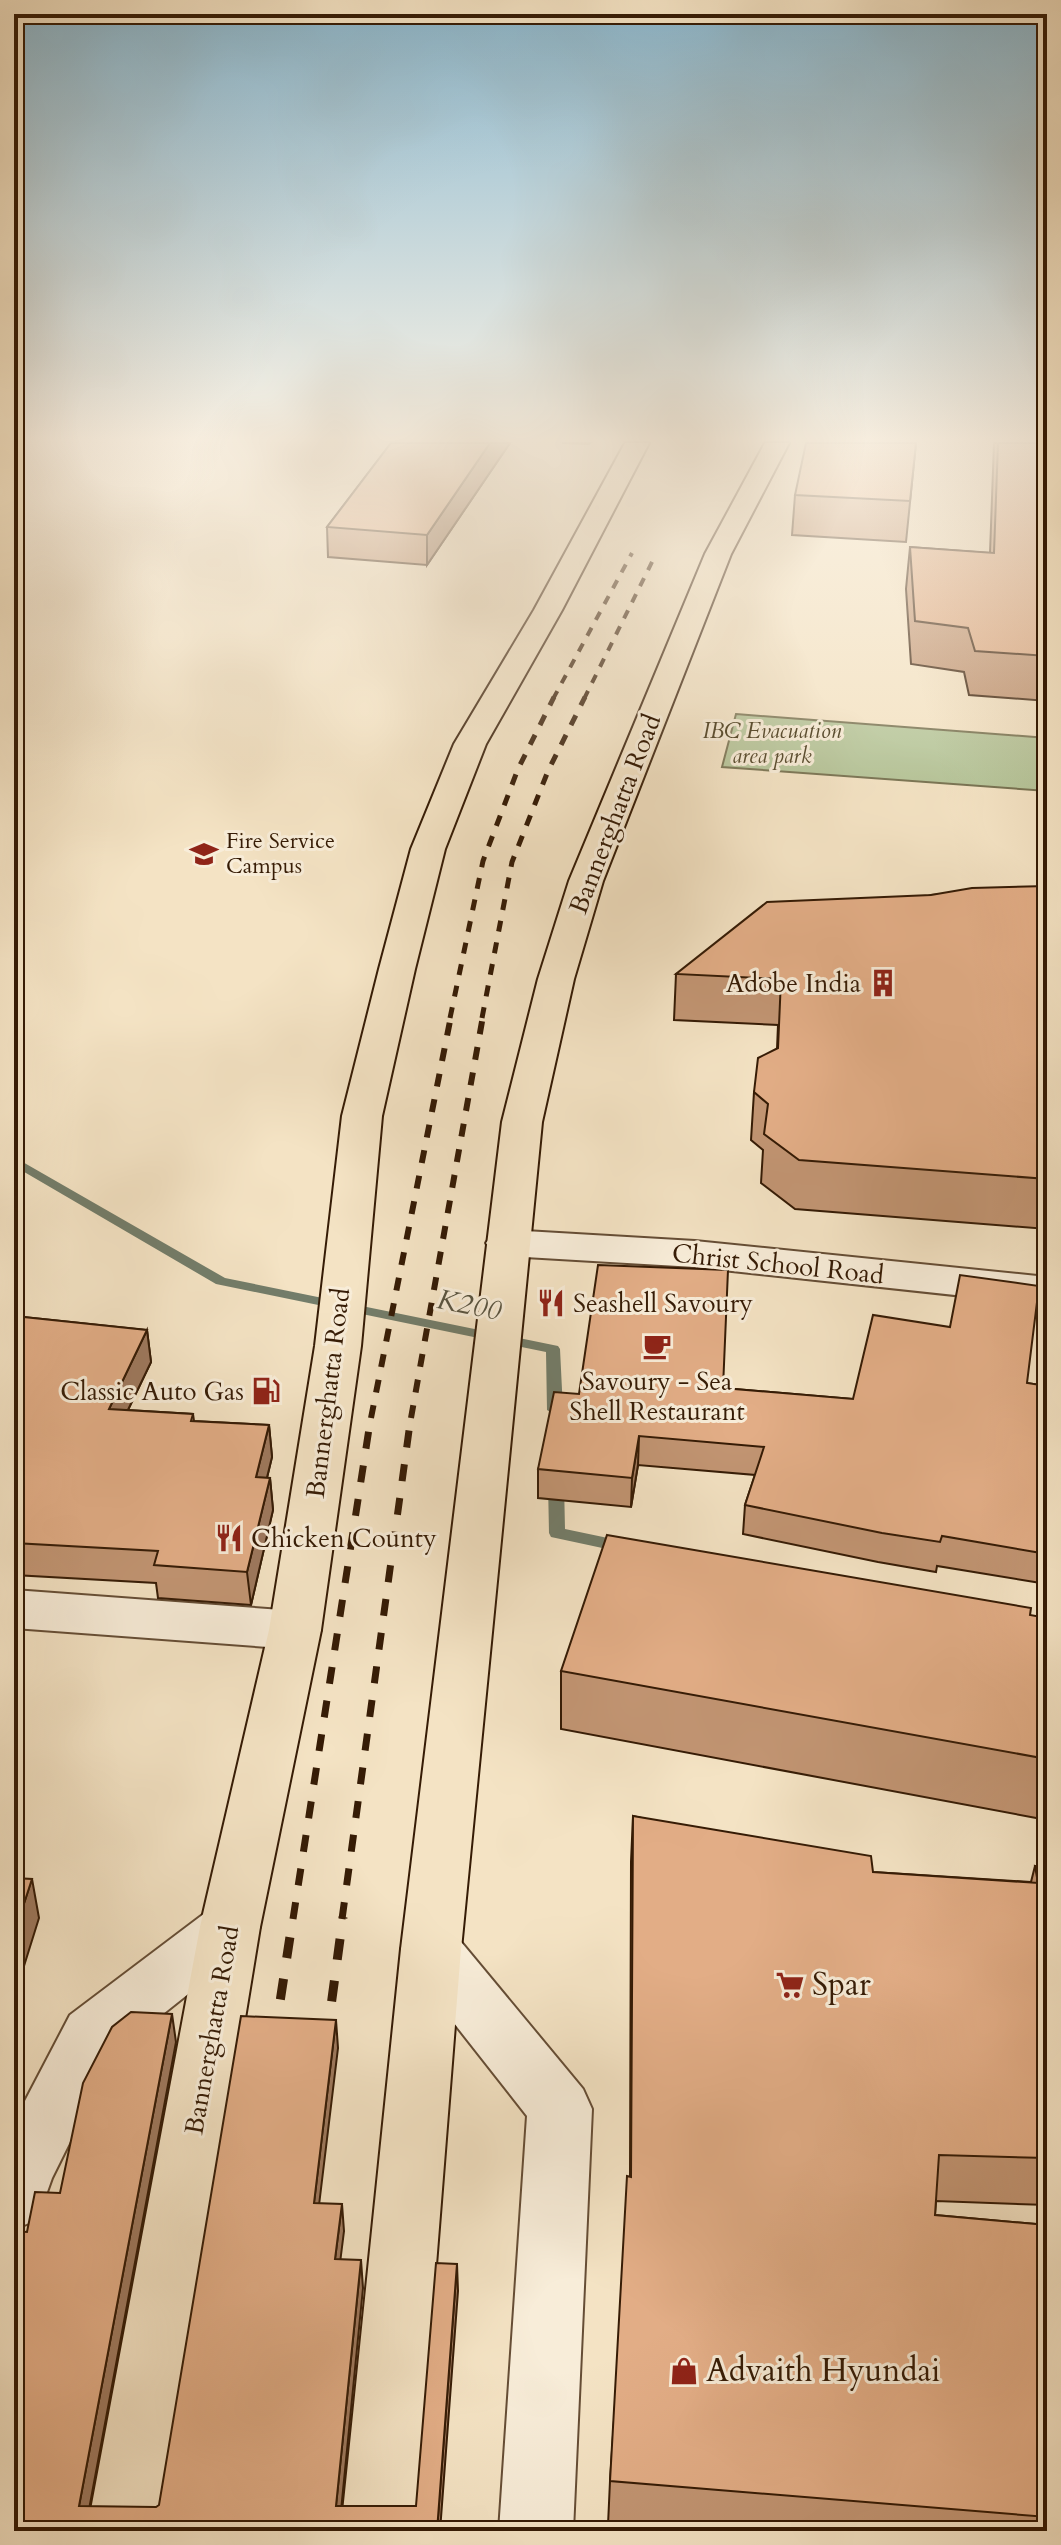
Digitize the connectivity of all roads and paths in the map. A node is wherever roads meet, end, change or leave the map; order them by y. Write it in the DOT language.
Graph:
graph roads {
  1 [pos="574,562"];
  2 [pos="715,562"];
  3 [pos="508,1243"];
  4 [pos="1047,1291"];
  5 [pos="14,1609"];
  6 [pos="295,1630"];
  7 [pos="230,1927"];
  8 [pos="431,1949"];
  9 [pos="14,2199"];
  10 [pos="124,2531"];
  11 [pos="378,2531"];
  12 [pos="536,2531"];
  1 -- 6 [label="main road, Bannerghatta Road"];
  2 -- 3 [label="main road, Bannerghatta Road"];
  3 -- 4 [label="street, Christ School Road"];
  3 -- 8 [label="main road, Bannerghatta Road"];
  5 -- 6 [label="street"];
  6 -- 7 [label="main road, Bannerghatta Road"];
  7 -- 9 [label="street"];
  7 -- 10 [label="main road, Bannerghatta Road"];
  8 -- 11 [label="main road, Bannerghatta Road"];
  8 -- 12 [label="street"];
}
